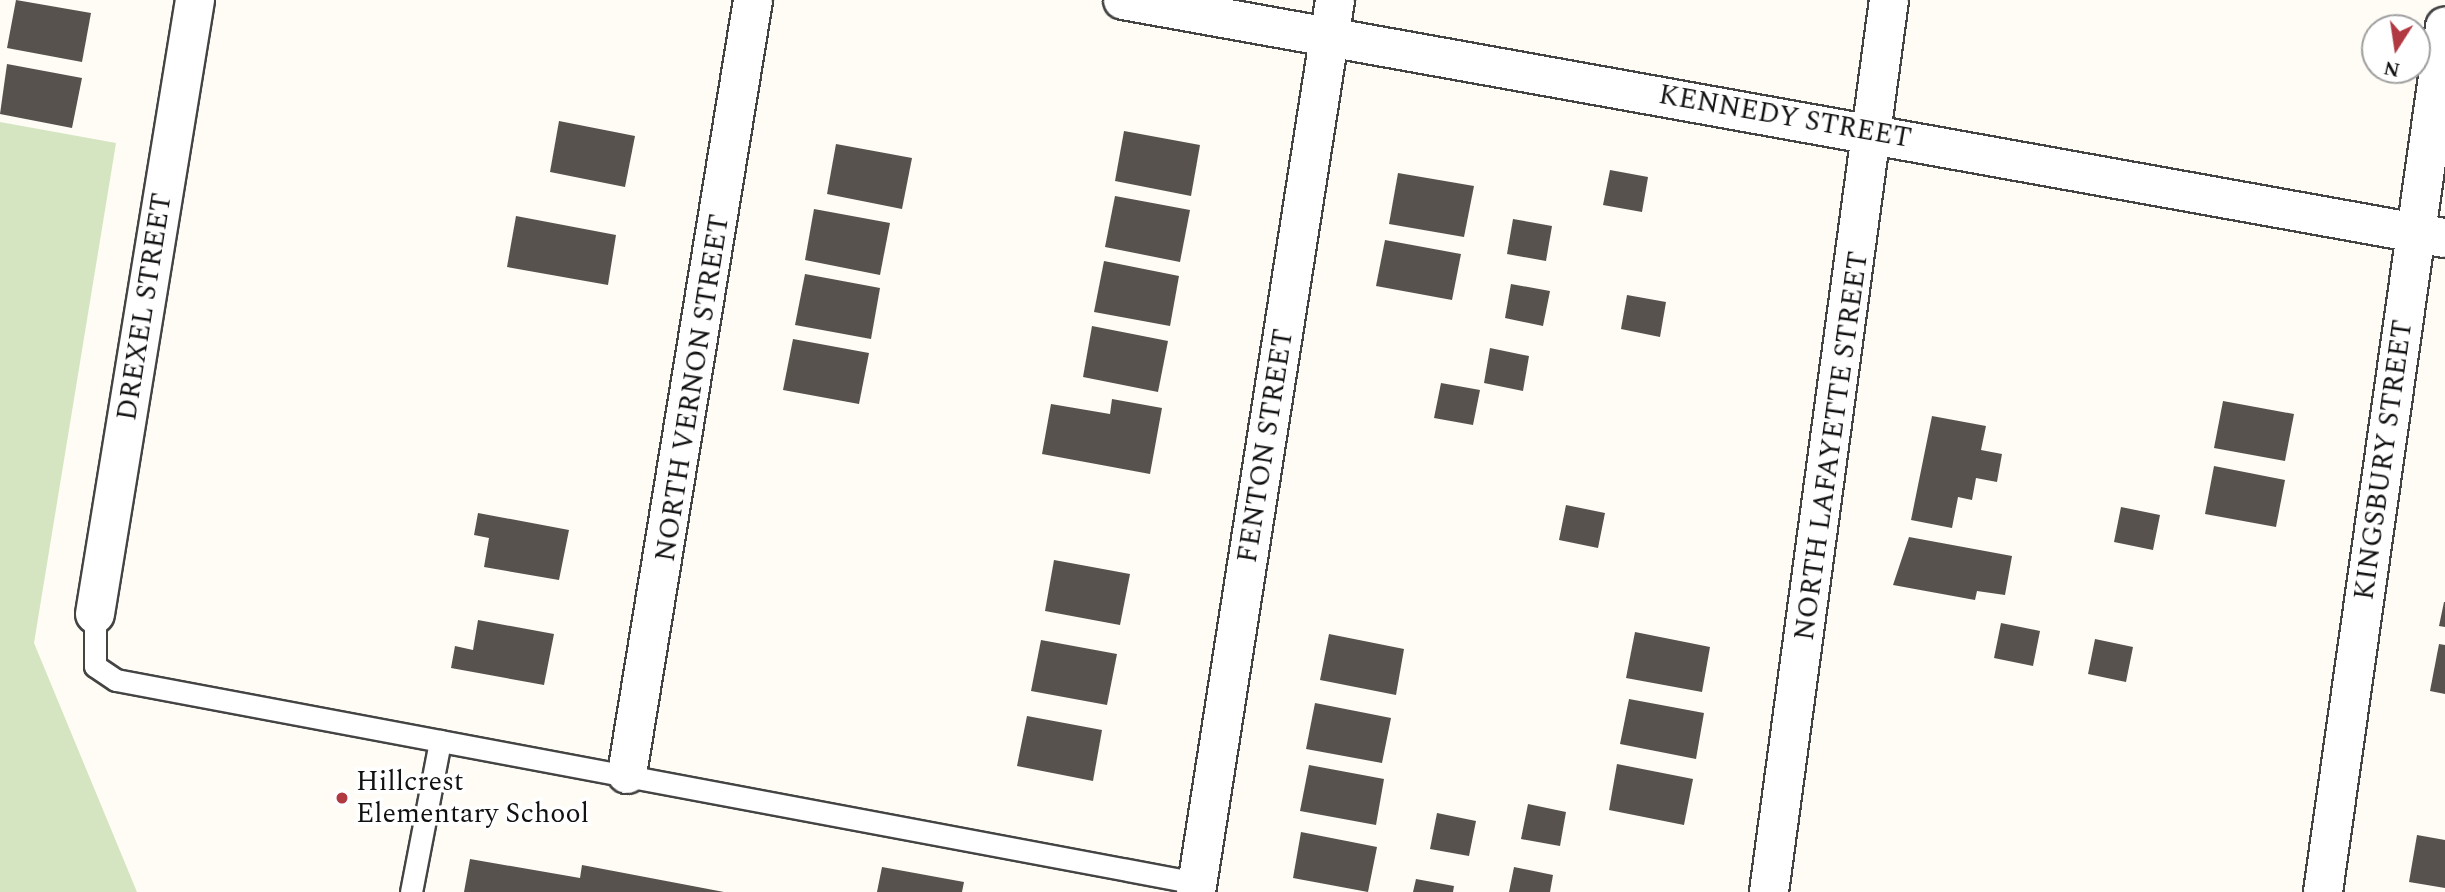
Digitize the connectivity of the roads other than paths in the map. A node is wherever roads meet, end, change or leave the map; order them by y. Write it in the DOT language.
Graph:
graph roads {
  1 [pos="195,0"];
  2 [pos="754,0"];
  3 [pos="1124,0"];
  4 [pos="1889,0"];
  5 [pos="1333,18"];
  6 [pos="2445,27"];
  7 [pos="1876,133"];
  8 [pos="2431,235"];
  9 [pos="95,614"];
  10 [pos="440,741"];
  11 [pos="627,774"];
  12 [pos="1196,888"];
  13 [pos="411,892"];
  14 [pos="1769,892"];
  15 [pos="2322,892"];
  1 -- 9 [label="street, DREXEL STREET"];
  2 -- 11 [label="street, NORTH VERNON STREET"];
  3 -- 5 [label="street, KENNEDY STREET"];
  4 -- 7 [label="street, NORTH LAFAYETTE STREET"];
  5 -- 7 [label="street, KENNEDY STREET"];
  5 -- 12 [label="street, FENTON STREET"];
  6 -- 8 [label="street, KINGSBURY STREET"];
  7 -- 8 [label="street, KENNEDY STREET"];
  7 -- 14 [label="street, NORTH LAFAYETTE STREET"];
  8 -- 15 [label="street, KINGSBURY STREET"];
  9 -- 10 [label="lane"];
  10 -- 11 [label="lane"];
  10 -- 13 [label="lane"];
  11 -- 12 [label="lane"];
}
